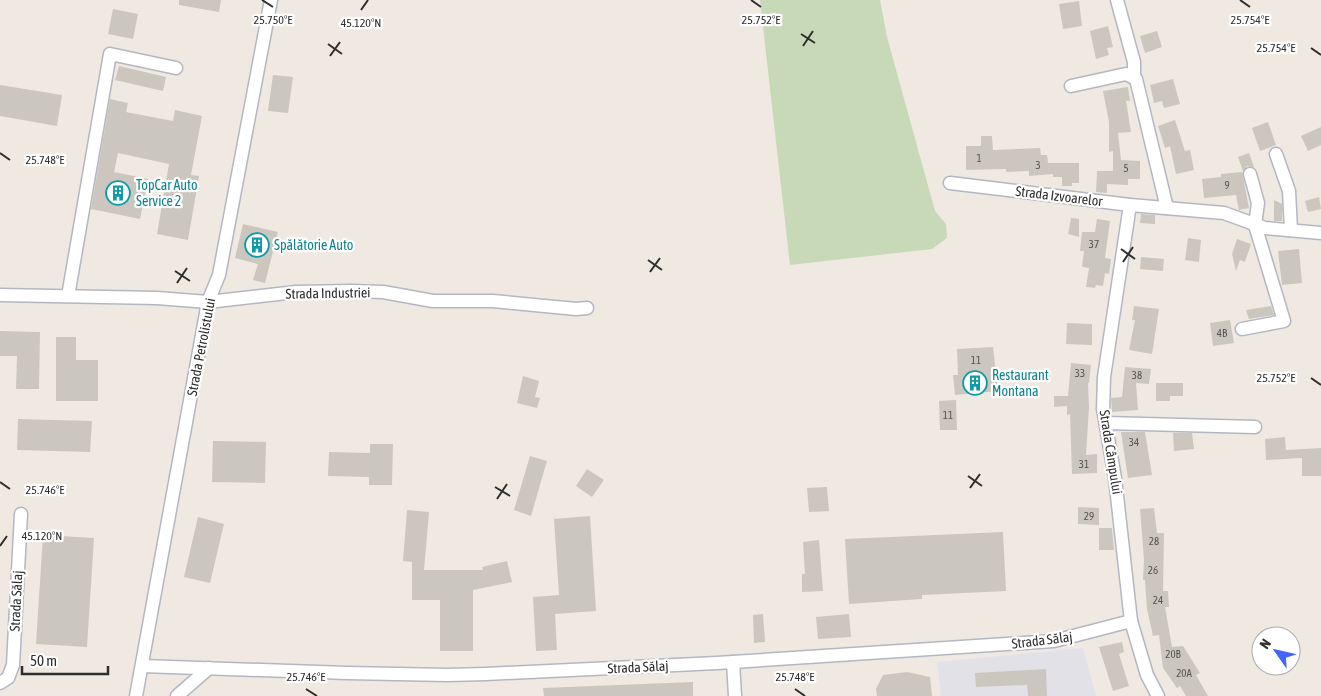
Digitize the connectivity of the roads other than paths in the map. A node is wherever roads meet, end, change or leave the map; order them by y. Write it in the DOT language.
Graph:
graph roads {
  1 [pos="271,0"];
  2 [pos="1117,0"];
  3 [pos="176,68"];
  4 [pos="1134,76"];
  5 [pos="1072,86"];
  6 [pos="1276,154"];
  7 [pos="1250,174"];
  8 [pos="950,182"];
  9 [pos="1130,204"];
  10 [pos="1167,208"];
  11 [pos="1255,225"];
  12 [pos="1291,230"];
  13 [pos="1321,233"];
  14 [pos="0,294"];
  15 [pos="68,296"];
  16 [pos="208,302"];
  17 [pos="587,308"];
  18 [pos="1242,329"];
  19 [pos="1106,423"];
  20 [pos="1255,427"];
  21 [pos="21,514"];
  22 [pos="1130,621"];
  23 [pos="733,662"];
  24 [pos="142,666"];
  25 [pos="209,668"];
  26 [pos="0,683"];
  27 [pos="136,696"];
  28 [pos="177,696"];
  29 [pos="735,696"];
  30 [pos="1158,696"];
  1 -- 16 [label="street, Strada Petrolistului"];
  2 -- 4 [label="street"];
  3 -- 15 [label="street"];
  4 -- 5 [label="street"];
  4 -- 10 [label="street"];
  6 -- 12 [label="street"];
  7 -- 11 [label="street"];
  8 -- 9 [label="street, Strada Izvoarelor"];
  9 -- 10 [label="street, Strada Izvoarelor"];
  9 -- 19 [label="street, Strada Câmpului"];
  10 -- 11 [label="street, Strada Izvoarelor"];
  11 -- 12 [label="street, Strada Izvoarelor"];
  11 -- 18 [label="street"];
  12 -- 13 [label="street, Strada Izvoarelor"];
  14 -- 15 [label="street, Strada Industriei"];
  15 -- 16 [label="street, Strada Industriei"];
  16 -- 17 [label="street, Strada Industriei"];
  16 -- 24 [label="street, Strada Petrolistului"];
  19 -- 20 [label="street"];
  19 -- 22 [label="street, Strada Câmpului"];
  21 -- 26 [label="street, Strada Sălaj"];
  22 -- 23 [label="street, Strada Sălaj"];
  22 -- 30 [label="street, Strada Câmpului"];
  23 -- 25 [label="street, Strada Sălaj"];
  23 -- 29 [label="street"];
  24 -- 25 [label="street, Strada Sălaj"];
  24 -- 27 [label="street, Strada Petrolistului"];
  25 -- 28 [label="street"];
}
